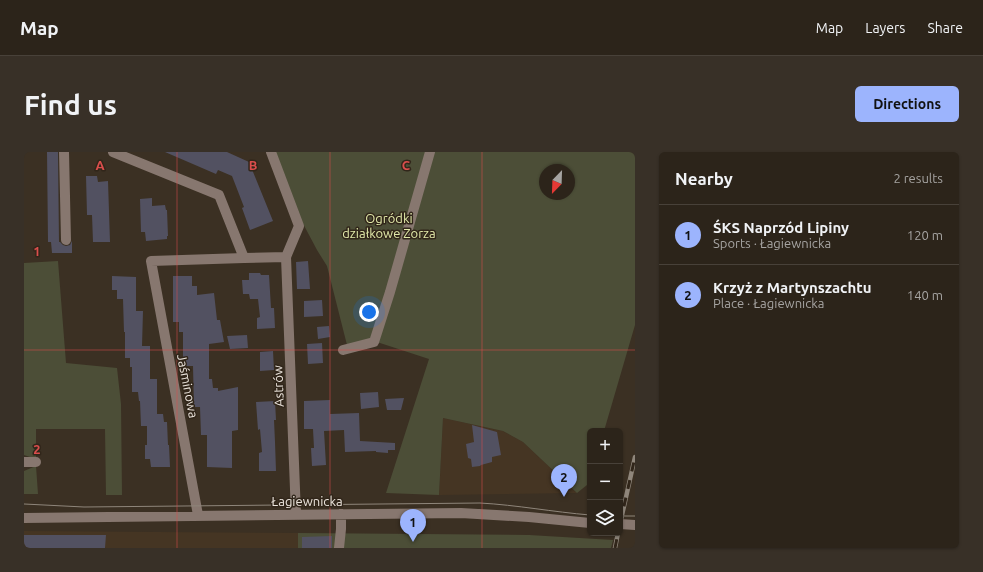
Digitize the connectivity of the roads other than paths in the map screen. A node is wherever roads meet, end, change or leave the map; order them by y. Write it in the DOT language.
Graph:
graph roads {
  1 [pos="64,152"];
  2 [pos="114,152"];
  3 [pos="272,152"];
  4 [pos="430,152"];
  5 [pos="66,240"];
  6 [pos="286,257"];
  7 [pos="244,258"];
  8 [pos="343,350"];
  9 [pos="24,462"];
  10 [pos="36,462"];
  11 [pos="296,514"];
  12 [pos="341,514"];
  13 [pos="198,515"];
  14 [pos="24,518"];
  15 [pos="587,523"];
  16 [pos="623,524"];
  17 [pos="635,525"];
  18 [pos="339,548"];
  1 -- 5 [label="street"];
  2 -- 7 [label="street"];
  3 -- 6 [label="street, Astrów"];
  4 -- 8 [label="street"];
  6 -- 7 [label="street"];
  6 -- 11 [label="street, Astrów"];
  7 -- 13 [label="street, Jaśminowa"];
  9 -- 10 [label="street"];
  11 -- 12 [label="street, Łagiewnicka"];
  11 -- 13 [label="street, Łagiewnicka"];
  12 -- 15 [label="street, Łagiewnicka"];
  12 -- 18 [label="street"];
  13 -- 14 [label="street, Łagiewnicka"];
  16 -- 17 [label="street, bridge"];
}
